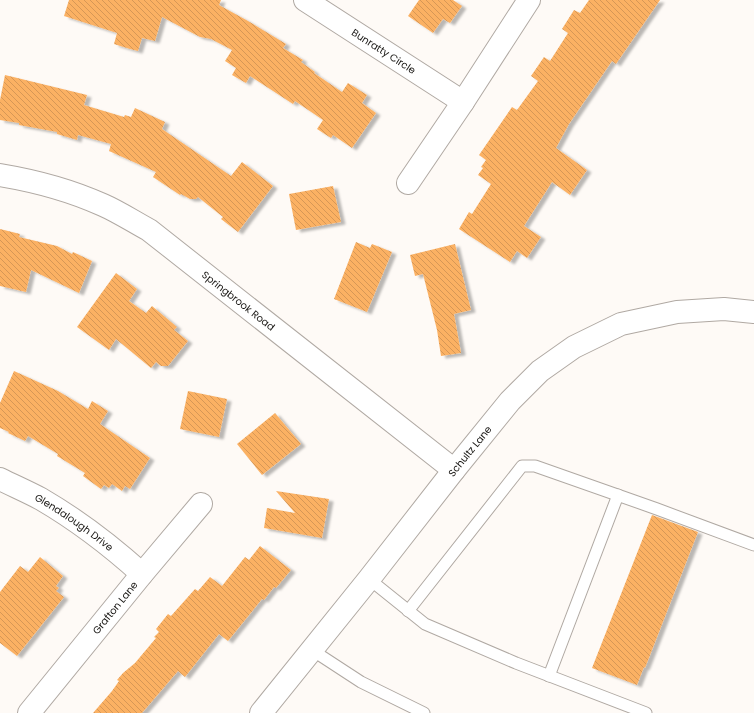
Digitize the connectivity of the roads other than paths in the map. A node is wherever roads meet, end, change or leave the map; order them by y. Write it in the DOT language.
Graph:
graph roads {
  1 [pos="304,0"];
  2 [pos="529,0"];
  3 [pos="463,102"];
  4 [pos="0,175"];
  5 [pos="408,183"];
  6 [pos="754,312"];
  7 [pos="454,470"];
  8 [pos="0,479"];
  9 [pos="618,495"];
  10 [pos="201,504"];
  11 [pos="754,545"];
  12 [pos="142,574"];
  13 [pos="369,579"];
  14 [pos="408,611"];
  15 [pos="312,650"];
  16 [pos="549,676"];
  17 [pos="418,712"];
  18 [pos="29,713"];
  19 [pos="261,713"];
  20 [pos="646,713"];
  1 -- 3 [label="street, Bunratty Circle"];
  2 -- 3 [label="street"];
  3 -- 5 [label="street"];
  4 -- 7 [label="street, Springbrook Road"];
  6 -- 7 [label="street, Schultz Lane"];
  7 -- 13 [label="street, Schultz Lane"];
  8 -- 12 [label="street, Glendalough Drive"];
  9 -- 11 [label="lane"];
  9 -- 14 [label="lane"];
  9 -- 16 [label="lane"];
  10 -- 12 [label="street, Grafton Lane"];
  12 -- 18 [label="street, Grafton Lane"];
  13 -- 14 [label="lane"];
  13 -- 15 [label="street, Schultz Lane"];
  14 -- 16 [label="lane"];
  15 -- 17 [label="lane"];
  15 -- 19 [label="street, Schultz Lane"];
  16 -- 20 [label="lane"];
}
